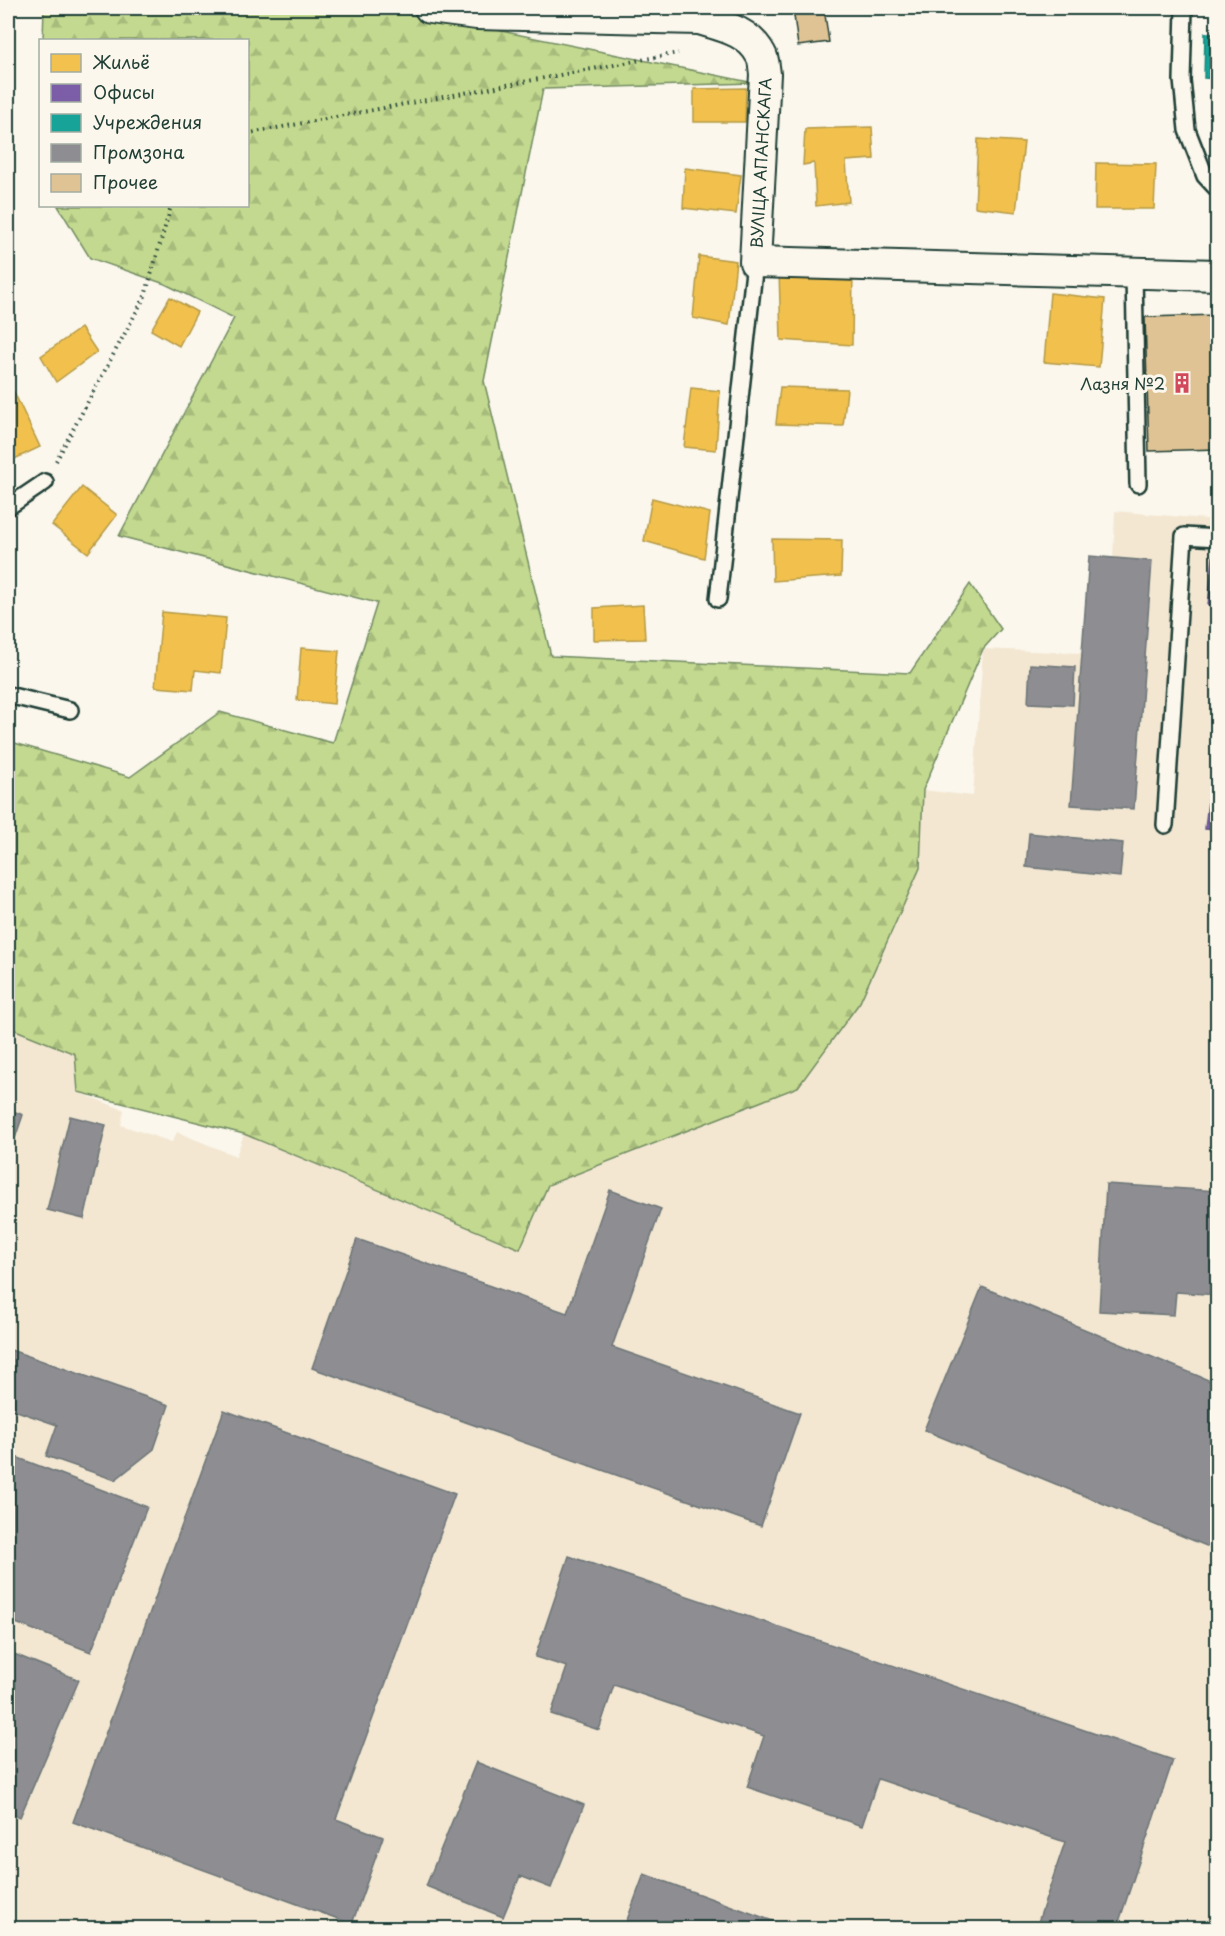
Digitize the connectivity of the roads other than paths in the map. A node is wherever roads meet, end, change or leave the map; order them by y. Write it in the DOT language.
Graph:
graph roads {
  1 [pos="430,8"];
  2 [pos="1184,8"];
  3 [pos="1218,190"];
  4 [pos="755,262"];
  5 [pos="1134,273"];
  6 [pos="1218,275"];
  7 [pos="45,482"];
  8 [pos="1138,484"];
  9 [pos="8,507"];
  10 [pos="1218,538"];
  11 [pos="718,599"];
  12 [pos="8,695"];
  13 [pos="70,710"];
  14 [pos="1165,825"];
  1 -- 4 [label="street, ВУЛІЦА АПАНСКАГА"];
  2 -- 3 [label="lane"];
  4 -- 5 [label="street, ВУЛІЦА АПАНСКАГА"];
  4 -- 11 [label="lane"];
  5 -- 6 [label="street, ВУЛІЦА АПАНСКАГА"];
  5 -- 8 [label="lane"];
  7 -- 9 [label="lane"];
  10 -- 14 [label="lane"];
  12 -- 13 [label="lane"];
}
